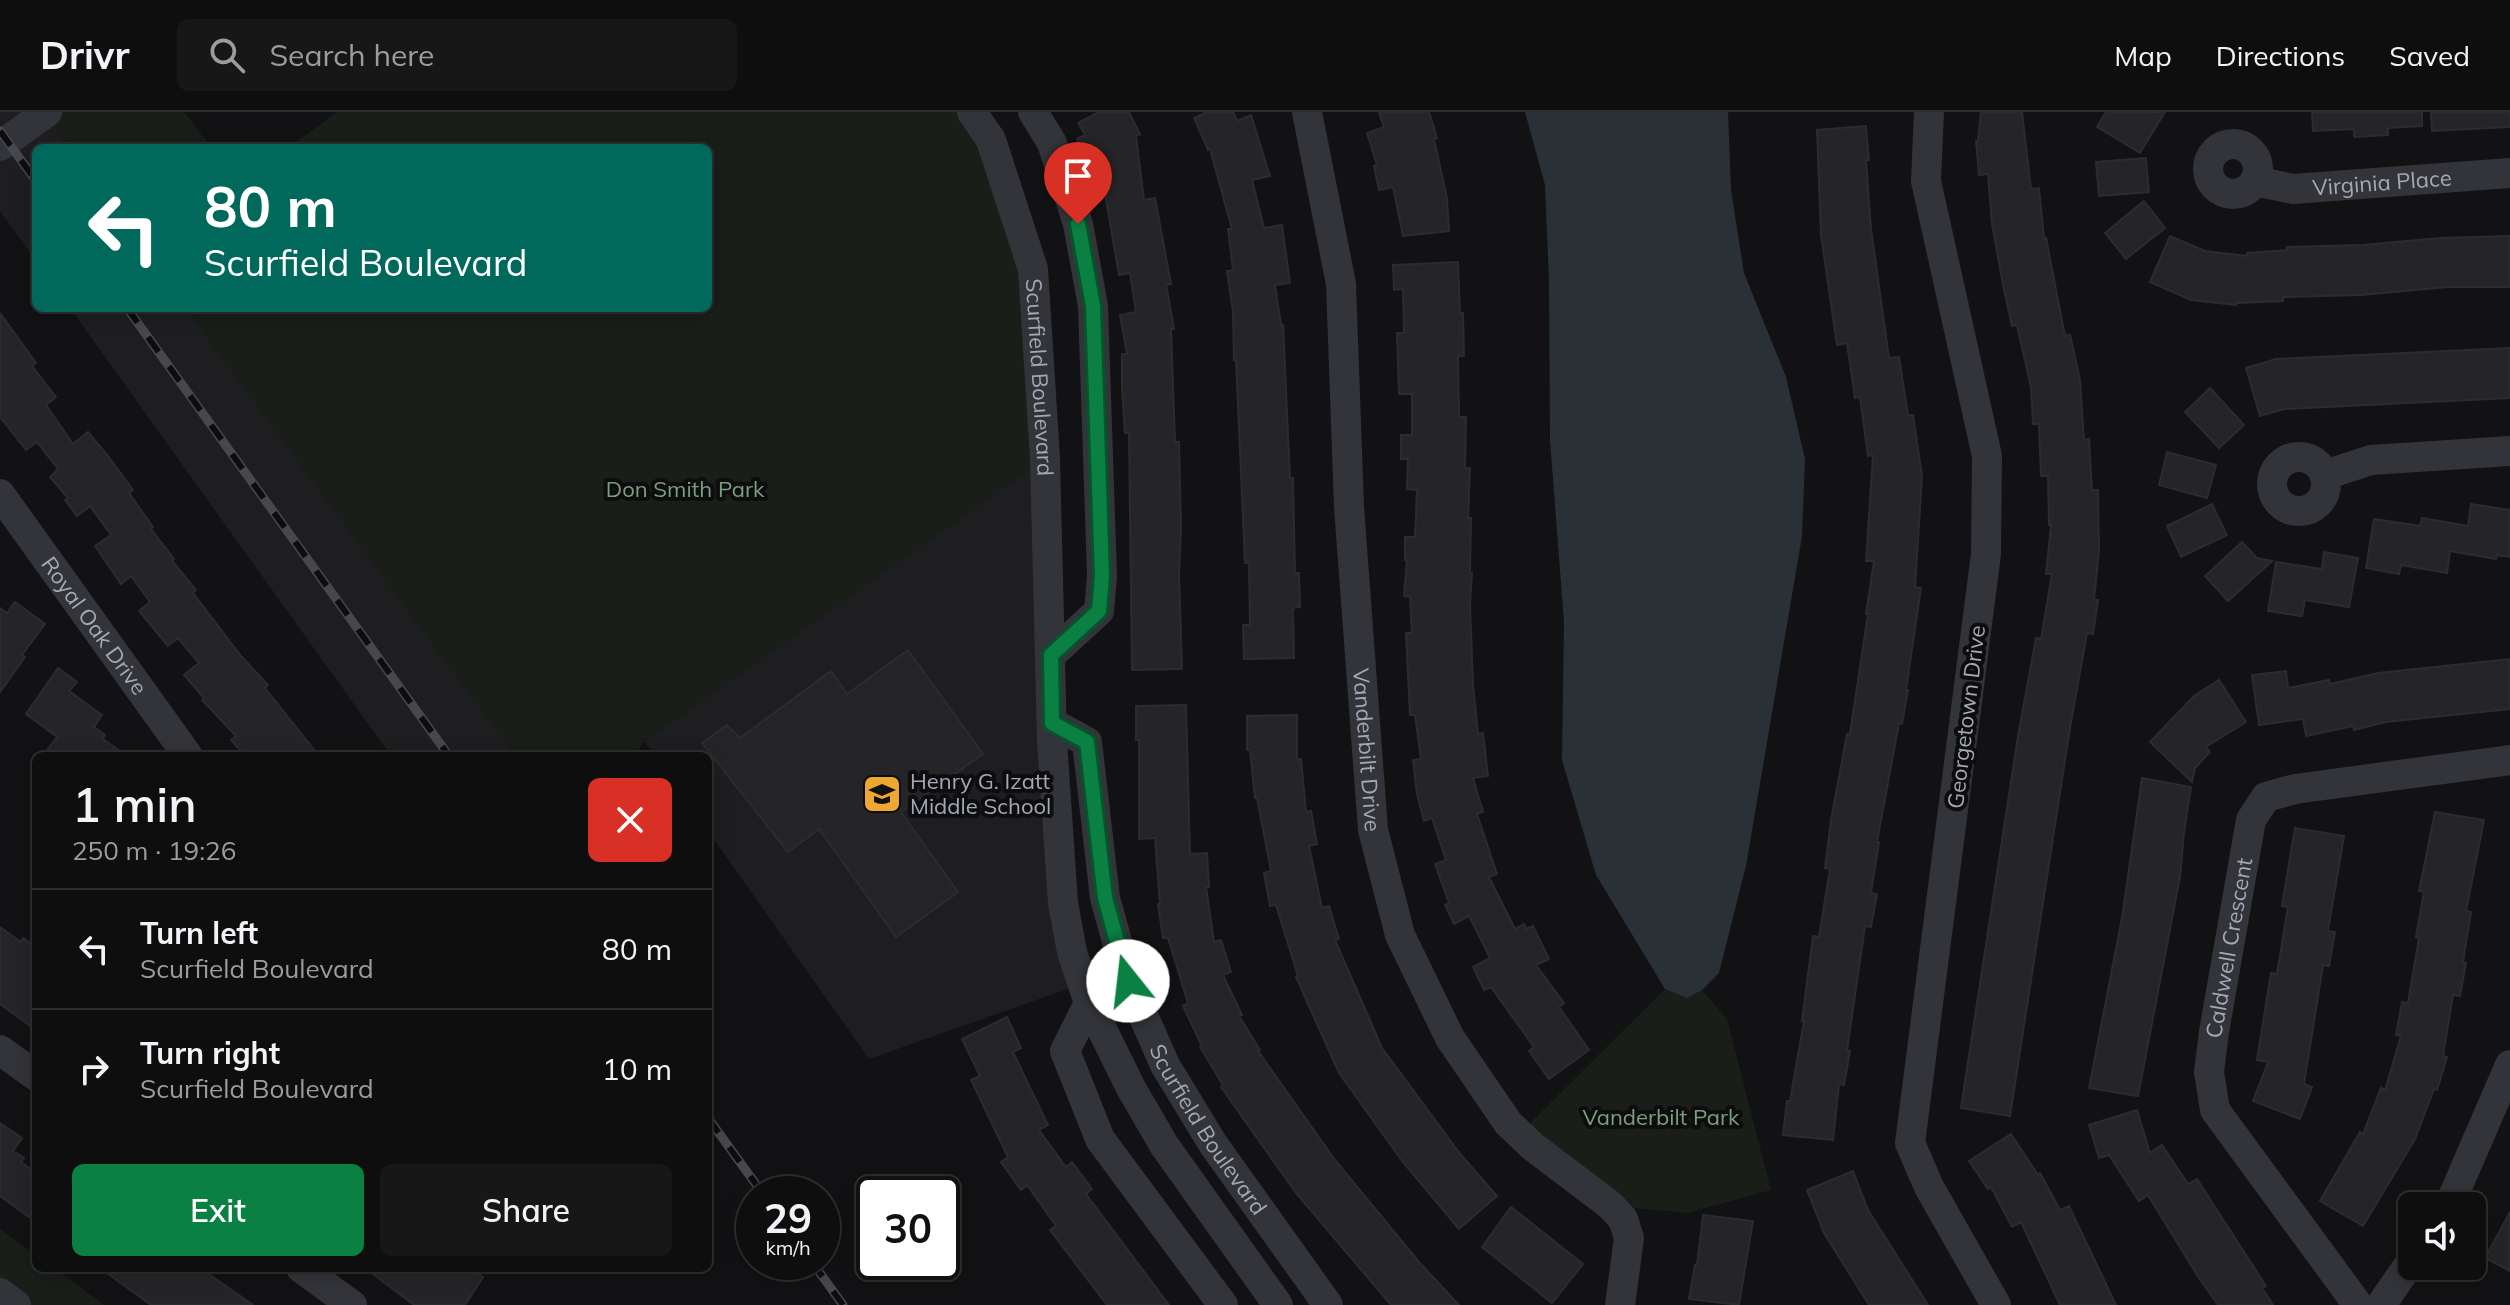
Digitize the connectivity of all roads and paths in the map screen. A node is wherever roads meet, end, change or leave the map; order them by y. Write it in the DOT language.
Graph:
graph roads {
  1 [pos="47,112"];
  2 [pos="972,112"];
  3 [pos="1033,112"];
  4 [pos="1307,112"];
  5 [pos="1929,112"];
  6 [pos="0,146"];
  7 [pos="2510,173"];
  8 [pos="2255,181"];
  9 [pos="2510,451"];
  10 [pos="2325,475"];
  11 [pos="5,511"];
  12 [pos="1051,655"];
  13 [pos="1052,723"];
  14 [pos="185,752"];
  15 [pos="2510,760"];
  16 [pos="1089,1003"];
  17 [pos="0,1050"];
  18 [pos="2510,1065"];
  19 [pos="32,1073"];
  20 [pos="2455,1192"];
  21 [pos="307,1272"];
  22 [pos="2398,1280"];
  23 [pos="0,1293"];
  24 [pos="16,1305"];
  25 [pos="352,1305"];
  26 [pos="1223,1305"];
  27 [pos="1278,1305"];
  28 [pos="1328,1305"];
  29 [pos="1620,1305"];
  30 [pos="1996,1305"];
  31 [pos="2358,1305"];
  32 [pos="2381,1305"];
  1 -- 6 [label="street"];
  2 -- 12 [label="street, Scurfield Boulevard"];
  3 -- 12 [label="street"];
  4 -- 29 [label="street, Vanderbilt Drive"];
  5 -- 30 [label="street, Georgetown Drive"];
  7 -- 8 [label="street, Virginia Place"];
  9 -- 10 [label="street"];
  11 -- 14 [label="street, Royal Oak Drive"];
  12 -- 13 [label="street, Scurfield Boulevard"];
  13 -- 16 [label="street, Scurfield Boulevard"];
  13 -- 28 [label="street, Scurfield Boulevard"];
  15 -- 31 [label="street, Caldwell Crescent"];
  16 -- 26 [label="street"];
  16 -- 27 [label="street, Scurfield Boulevard"];
  17 -- 19 [label="street"];
  18 -- 20 [label="street"];
  21 -- 25 [label="street"];
  22 -- 32 [label="street"];
  23 -- 24 [label="street"];
}
